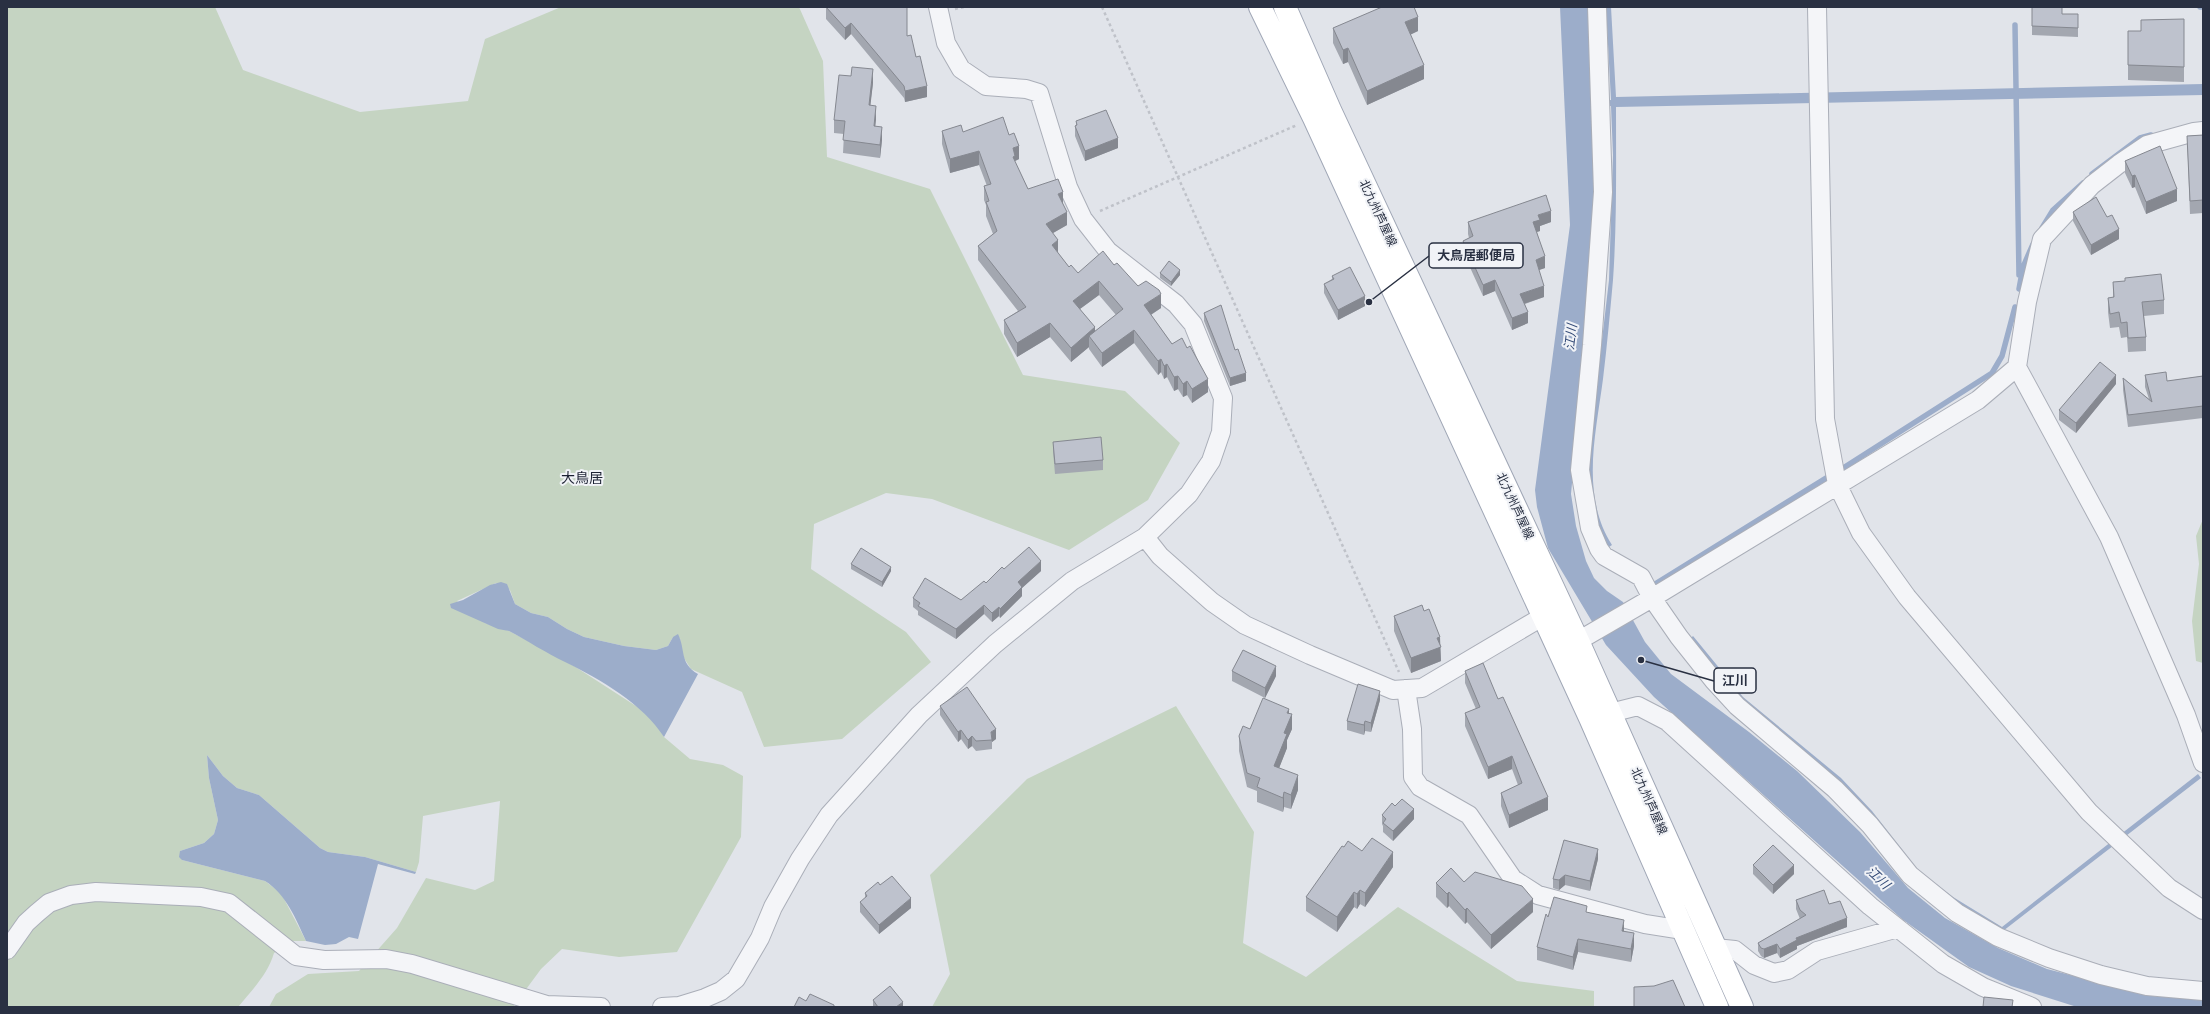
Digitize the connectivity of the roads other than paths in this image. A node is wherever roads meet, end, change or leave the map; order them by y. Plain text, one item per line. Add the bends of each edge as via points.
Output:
1 (938, 7) edge
2 (1260, 7) edge
3 (1285, 7) edge
4 (1597, 7) edge
5 (1816, 7) edge
6 (2203, 131) edge
7 (2017, 367) junction
8 (1837, 484) junction
9 (1145, 536) junction
10 (1652, 598) junction
11 (1542, 617) junction
12 (1578, 641) junction
13 (1406, 689) junction
14 (1599, 715) junction
15 (2203, 763) edge
16 (2203, 910) edge
17 (1898, 928) junction
18 (1683, 930) junction
19 (1715, 948) junction
20 (7, 950) edge
21 (2203, 991) edge
22 (601, 1007) edge
23 (662, 1007) edge
24 (1717, 1007) edge
25 (1742, 1007) edge
26 (2032, 1007) edge

1 - 9 street via 946,43 961,69 986,86 1026,89 1039,93 1068,187 1083,219 1108,251 1176,304 1193,324 1223,398 1221,432 1211,461 1189,494
2 - 11 main road, 北九州芦屋線 via 1314,118
3 - 12 main road, 北九州芦屋線 via 1333,117
4 - 10 street via 1603,192 1580,470 1590,528 1599,549 1604,556 1641,577
5 - 8 street via 1825,419
6 - 7 street via 2147,145 2092,185 2042,239 2027,302
7 - 8 street via 1978,400
7 - 15 street via 2109,537 2183,708
8 - 10 street
8 - 16 street via 1861,533 1907,597 2079,800 2169,888
9 - 13 street via 1160,556 1212,602 1245,625 1393,690
9 - 23 street via 1072,581 995,644 919,715 829,815 800,859 736,979 722,990 705,998 679,1006
10 - 12 street
10 - 21 street via 1679,637 1737,706 1835,788 1870,825 1910,875 1957,913 1998,937 2049,958 2101,975 2147,986
11 - 13 street via 1422,688
11 - 14 main road, 北九州芦屋線
12 - 14 main road, 北九州芦屋線
13 - 18 street via 1412,729 1413,777 1420,787 1469,815 1513,880 1538,895 1645,924
14 - 17 street via 1638,706 1667,720 1870,906
14 - 18 main road, 北九州芦屋線
14 - 19 main road, 北九州芦屋線
17 - 19 street via 1817,951 1788,970 1774,973 1754,964 1735,950
17 - 26 street via 1943,964 1983,987
18 - 24 main road, 北九州芦屋線
19 - 25 main road, 北九州芦屋線
20 - 22 street via 37,913 49,903 70,895 96,892 201,897 229,903 296,956 324,960 386,959 412,964 547,1005

